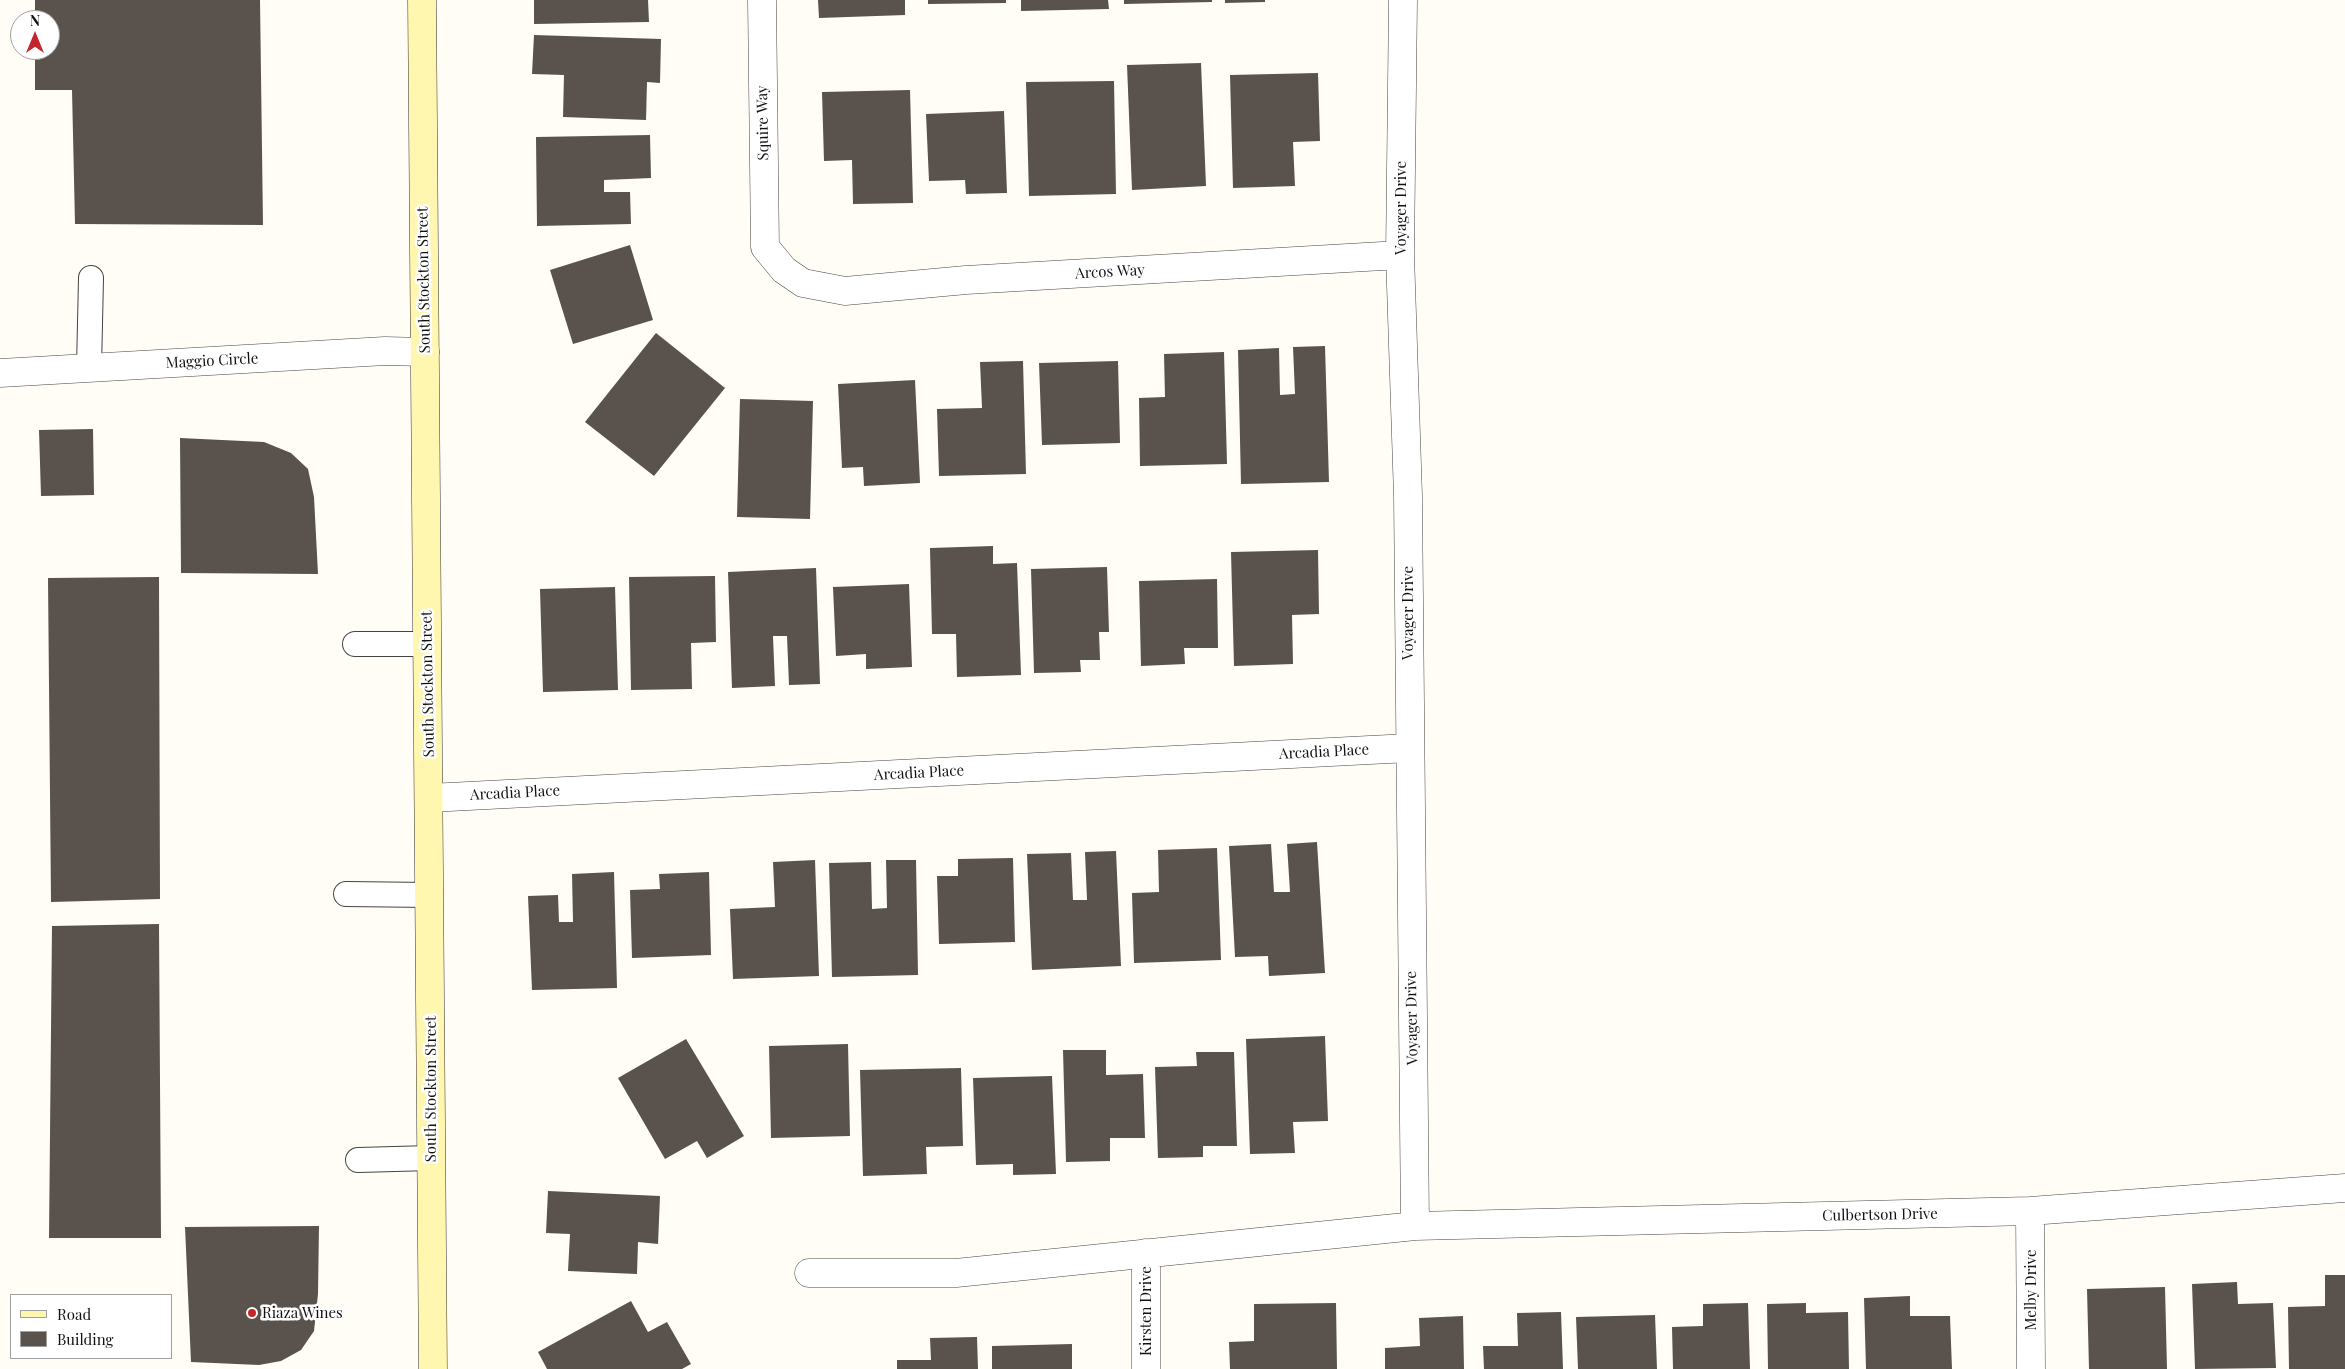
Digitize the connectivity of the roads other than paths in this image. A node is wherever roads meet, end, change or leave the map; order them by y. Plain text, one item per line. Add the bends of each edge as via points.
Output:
1 (422, 0) edge
2 (762, 0) edge
3 (1403, 0) edge
4 (765, 247) joint
5 (1400, 255) junction
6 (91, 278) dead end
7 (425, 352) junction
8 (89, 368) junction
9 (0, 372) edge
10 (354, 644) dead end
11 (428, 644) junction
12 (1409, 748) junction
13 (429, 798) junction
14 (346, 894) dead end
15 (430, 895) junction
16 (432, 1158) junction
17 (358, 1160) dead end
18 (2345, 1188) edge
19 (2030, 1211) junction
20 (1415, 1226) junction
21 (1146, 1253) junction
22 (809, 1273) dead end
23 (433, 1369) edge
24 (1146, 1369) edge
25 (2031, 1369) edge

1 - 7 street, South Stockton Street
2 - 4 street, Squire Way
3 - 5 street, Voyager Drive
4 - 5 street, Arcos Way via 784,270 803,283 845,291 966,280
5 - 12 street, Voyager Drive via 1408,496
6 - 8 lane
7 - 8 street, Maggio Circle via 385,351
7 - 11 street, South Stockton Street
8 - 9 street, Maggio Circle
10 - 11 lane
11 - 13 street, South Stockton Street
12 - 13 street, Arcadia Place
12 - 20 street, Voyager Drive
13 - 15 street, South Stockton Street
14 - 15 lane
15 - 16 street, South Stockton Street
16 - 17 lane
16 - 23 street, South Stockton Street
18 - 19 street, Culbertson Drive
19 - 20 street, Culbertson Drive
19 - 25 street, Melby Drive
20 - 21 street, Culbertson Drive
21 - 22 street, Culbertson Drive via 956,1273
21 - 24 street, Kirsten Drive

